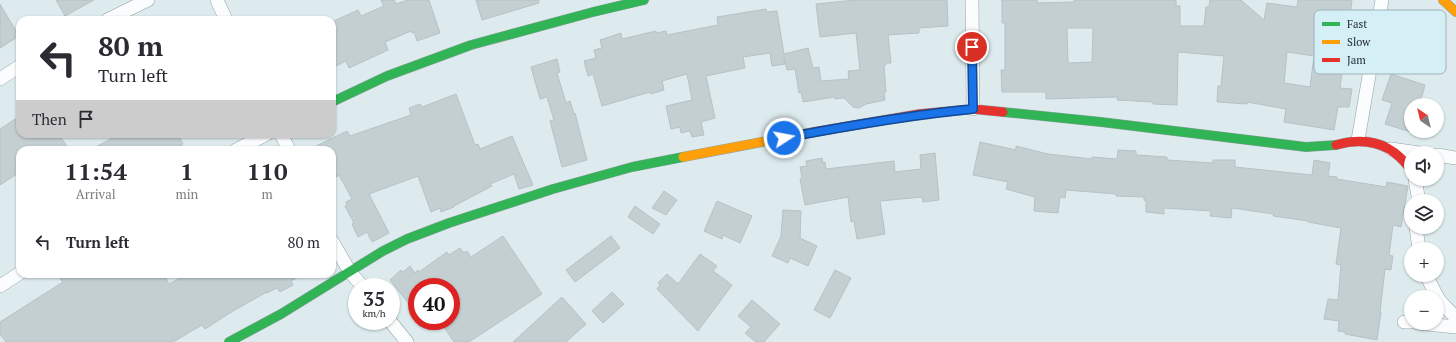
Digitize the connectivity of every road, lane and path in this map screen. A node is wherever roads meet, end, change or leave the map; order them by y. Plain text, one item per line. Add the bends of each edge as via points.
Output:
1 (148, 0) edge
2 (217, 0) edge
3 (644, 0) edge
4 (972, 0) edge
5 (1382, 0) edge
6 (1443, 0) edge
7 (1380, 10) edge
8 (1456, 12) edge
9 (114, 16) edge
10 (224, 16) edge
11 (16, 69) edge
12 (1369, 74) edge
13 (0, 79) edge
14 (336, 100) edge
15 (973, 109) junction
16 (259, 138) edge
17 (1358, 140) junction
18 (244, 146) edge
19 (1390, 149) junction
20 (1404, 151) edge
21 (1444, 157) edge
22 (1456, 158) edge
23 (1404, 160) edge
24 (336, 248) edge
25 (350, 272) junction
26 (16, 276) edge
27 (355, 278) edge
28 (1430, 282) edge
29 (0, 286) edge
30 (1456, 318) edge
31 (1444, 326) edge
32 (1456, 327) edge
33 (397, 330) edge
34 (229, 342) edge
35 (407, 342) edge

1 - 9 street
2 - 10 street
3 - 14 street via 471,44 387,76
4 - 15 street
5 - 7 street
6 - 8 street
11 - 13 street
12 - 17 street
15 - 17 street via 1306,147
15 - 25 street via 920,114 853,125 632,167 442,225 383,251
16 - 18 street
17 - 19 street
19 - 20 street
19 - 23 street
21 - 22 street
24 - 25 street
25 - 27 street
25 - 34 street
26 - 29 street
28 - 30 street via 1439,300
31 - 32 street
33 - 35 street

